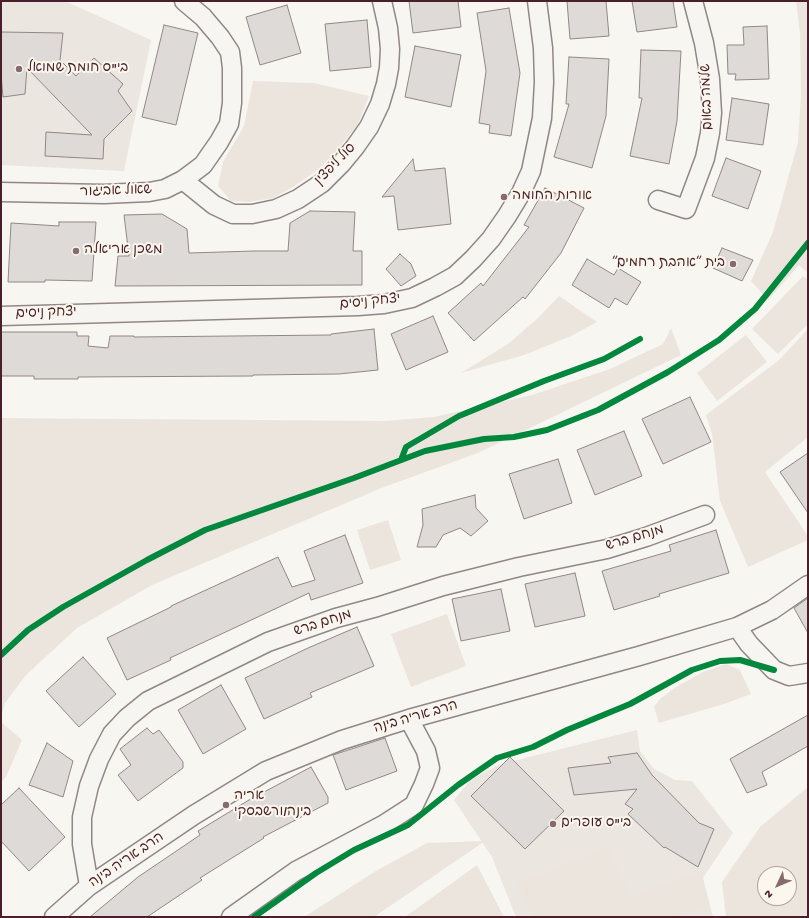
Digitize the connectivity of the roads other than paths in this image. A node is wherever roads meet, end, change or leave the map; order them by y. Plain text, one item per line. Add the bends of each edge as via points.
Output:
1 (184, 1) edge
2 (382, 1) edge
3 (537, 1) edge
4 (693, 1) edge
5 (183, 180) junction
6 (1, 192) edge
7 (658, 200) dead end
8 (1, 316) edge
9 (706, 515) dead end
10 (808, 585) edge
11 (737, 627) junction
12 (808, 673) edge
13 (409, 719) junction
14 (89, 886) junction
15 (54, 917) edge
16 (231, 917) edge

1 - 5 street, שאול אביגור via 203,17 230,52 233,87 229,124 203,164
2 - 5 street, סול ליפצין via 390,49 387,79 380,104 369,127 341,164 322,183 298,199 276,209 252,214 233,214 219,209
3 - 8 street, יצחק ניסים via 544,82 542,118 531,171 518,199 491,239 455,276 412,298 384,304
4 - 7 street, שלמה באום via 704,42 710,79 710,134 705,158 686,209
5 - 6 street, שאול אביגור via 165,189 149,192
9 - 14 street, מנחם ברש via 646,538 614,547 512,568 336,618 268,642 148,701 112,734 89,786 82,817 82,844
10 - 11 street, הרב אריה בינה via 772,610
11 - 12 street via 774,670 789,676
11 - 13 street, הרב אריה בינה
13 - 14 street, הרב אריה בינה via 342,740 266,771
13 - 16 street via 426,751 430,768 414,805 383,825 296,872
14 - 15 street, הרב אריה בינה

